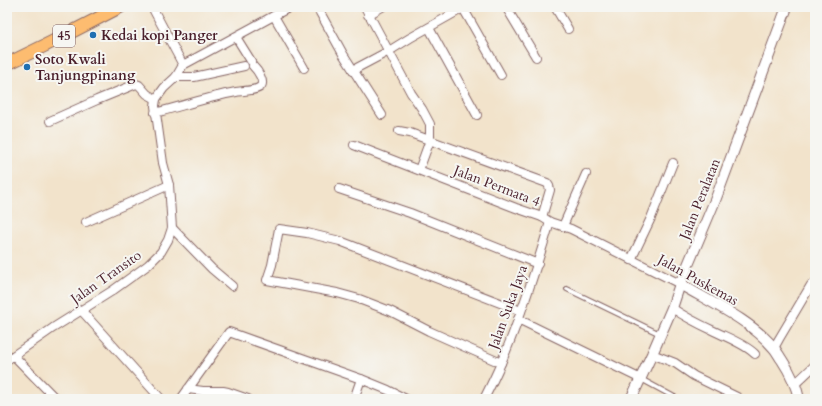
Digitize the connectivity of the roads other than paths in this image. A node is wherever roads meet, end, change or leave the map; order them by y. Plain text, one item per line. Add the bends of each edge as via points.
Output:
1 (120, 7) edge
2 (152, 7) edge
3 (290, 7) edge
4 (317, 7) edge
5 (365, 7) edge
6 (382, 7) edge
7 (506, 7) edge
8 (555, 7) edge
9 (788, 7) edge
10 (464, 8) edge
11 (368, 15) junction
12 (274, 16) junction
13 (428, 28) junction
14 (568, 29) dead end
15 (236, 37) junction
16 (389, 52) junction
17 (536, 57) dead end
18 (8, 62) edge
19 (249, 64) junction
20 (183, 65) junction
21 (304, 68) dead end
22 (353, 70) junction
23 (501, 75) dead end
24 (176, 76) junction
25 (156, 99) junction
26 (156, 113) junction
27 (382, 115) dead end
28 (477, 115) dead end
29 (50, 121) dead end
30 (399, 131) dead end
31 (430, 140) junction
32 (354, 145) dead end
33 (673, 163) dead end
34 (419, 170) junction
35 (586, 174) dead end
36 (169, 185) junction
37 (339, 189) dead end
38 (542, 216) junction
39 (86, 222) dead end
40 (550, 222) junction
41 (564, 226) junction
42 (172, 228) junction
43 (631, 260) junction
44 (538, 264) junction
45 (680, 284) junction
46 (811, 285) dead end
47 (232, 286) dead end
48 (567, 289) dead end
49 (672, 308) junction
50 (81, 310) junction
51 (520, 315) junction
52 (660, 335) junction
53 (774, 348) junction
54 (652, 354) junction
55 (755, 354) dead end
56 (10, 358) edge
57 (501, 363) junction
58 (815, 365) edge
59 (362, 379) junction
60 (641, 379) junction
61 (795, 384) junction
62 (188, 389) junction
63 (737, 397) dead end
64 (56, 399) edge
65 (161, 399) edge
66 (181, 399) edge
67 (248, 399) edge
68 (354, 399) edge
69 (406, 399) edge
70 (484, 399) edge
71 (631, 399) edge
72 (678, 399) edge
73 (799, 399) edge

1 - 18 main road, 45
2 - 20 street
3 - 12 street
4 - 22 street
5 - 11 street
6 - 11 street
7 - 17 street
8 - 14 street
9 - 45 street, Jalan Peralatan via 716,198
10 - 13 street
10 - 23 street
11 - 16 street
12 - 15 street
12 - 21 street
13 - 16 street
13 - 28 street
15 - 19 street
15 - 20 street
16 - 22 street
16 - 31 street via 430,124
19 - 24 street via 194,77
19 - 26 street via 258,72 262,81 260,87
20 - 24 street
22 - 27 street
24 - 25 street
25 - 26 street
25 - 29 street via 136,84
26 - 36 street, Jalan Transito via 161,152
30 - 31 street, Jalan Permata 4
31 - 34 street
31 - 38 street, Jalan Permata 4 via 547,183 550,190
32 - 34 street, Jalan Permata 4
33 - 43 street
34 - 38 street, Jalan Permata 4
35 - 41 street
36 - 39 street
36 - 42 street, Jalan Transito
37 - 44 street via 410,213
38 - 40 street
40 - 41 street, Jalan Puskemas
40 - 44 street, Jalan Suka Jaya
41 - 43 street, Jalan Puskemas
42 - 47 street via 212,270
42 - 50 street, Jalan Transito via 161,252 148,264
43 - 45 street, Jalan Puskemas
44 - 51 street, Jalan Suka Jaya
45 - 49 street, Jalan Peralatan
45 - 53 street, Jalan Puskemas via 722,308 760,334
46 - 53 street
48 - 52 lane
49 - 52 street, Jalan Peralatan
49 - 55 street
50 - 56 street, Jalan Transito
50 - 65 street
51 - 57 street, Jalan Suka Jaya
51 - 57 street via 340,241 279,229 268,280 359,299
51 - 60 street
52 - 54 street, Jalan Peralatan
53 - 61 street, Jalan Puskemas
54 - 60 street, Jalan Peralatan
54 - 63 street via 675,363 694,376
56 - 64 street
57 - 70 street, Jalan Suka Jaya
58 - 61 street
59 - 62 street via 229,332
59 - 68 street
59 - 69 street
60 - 71 street, Jalan Peralatan
60 - 72 lane
61 - 73 street, Jalan Puskemas
62 - 66 street
62 - 67 street via 228,392

